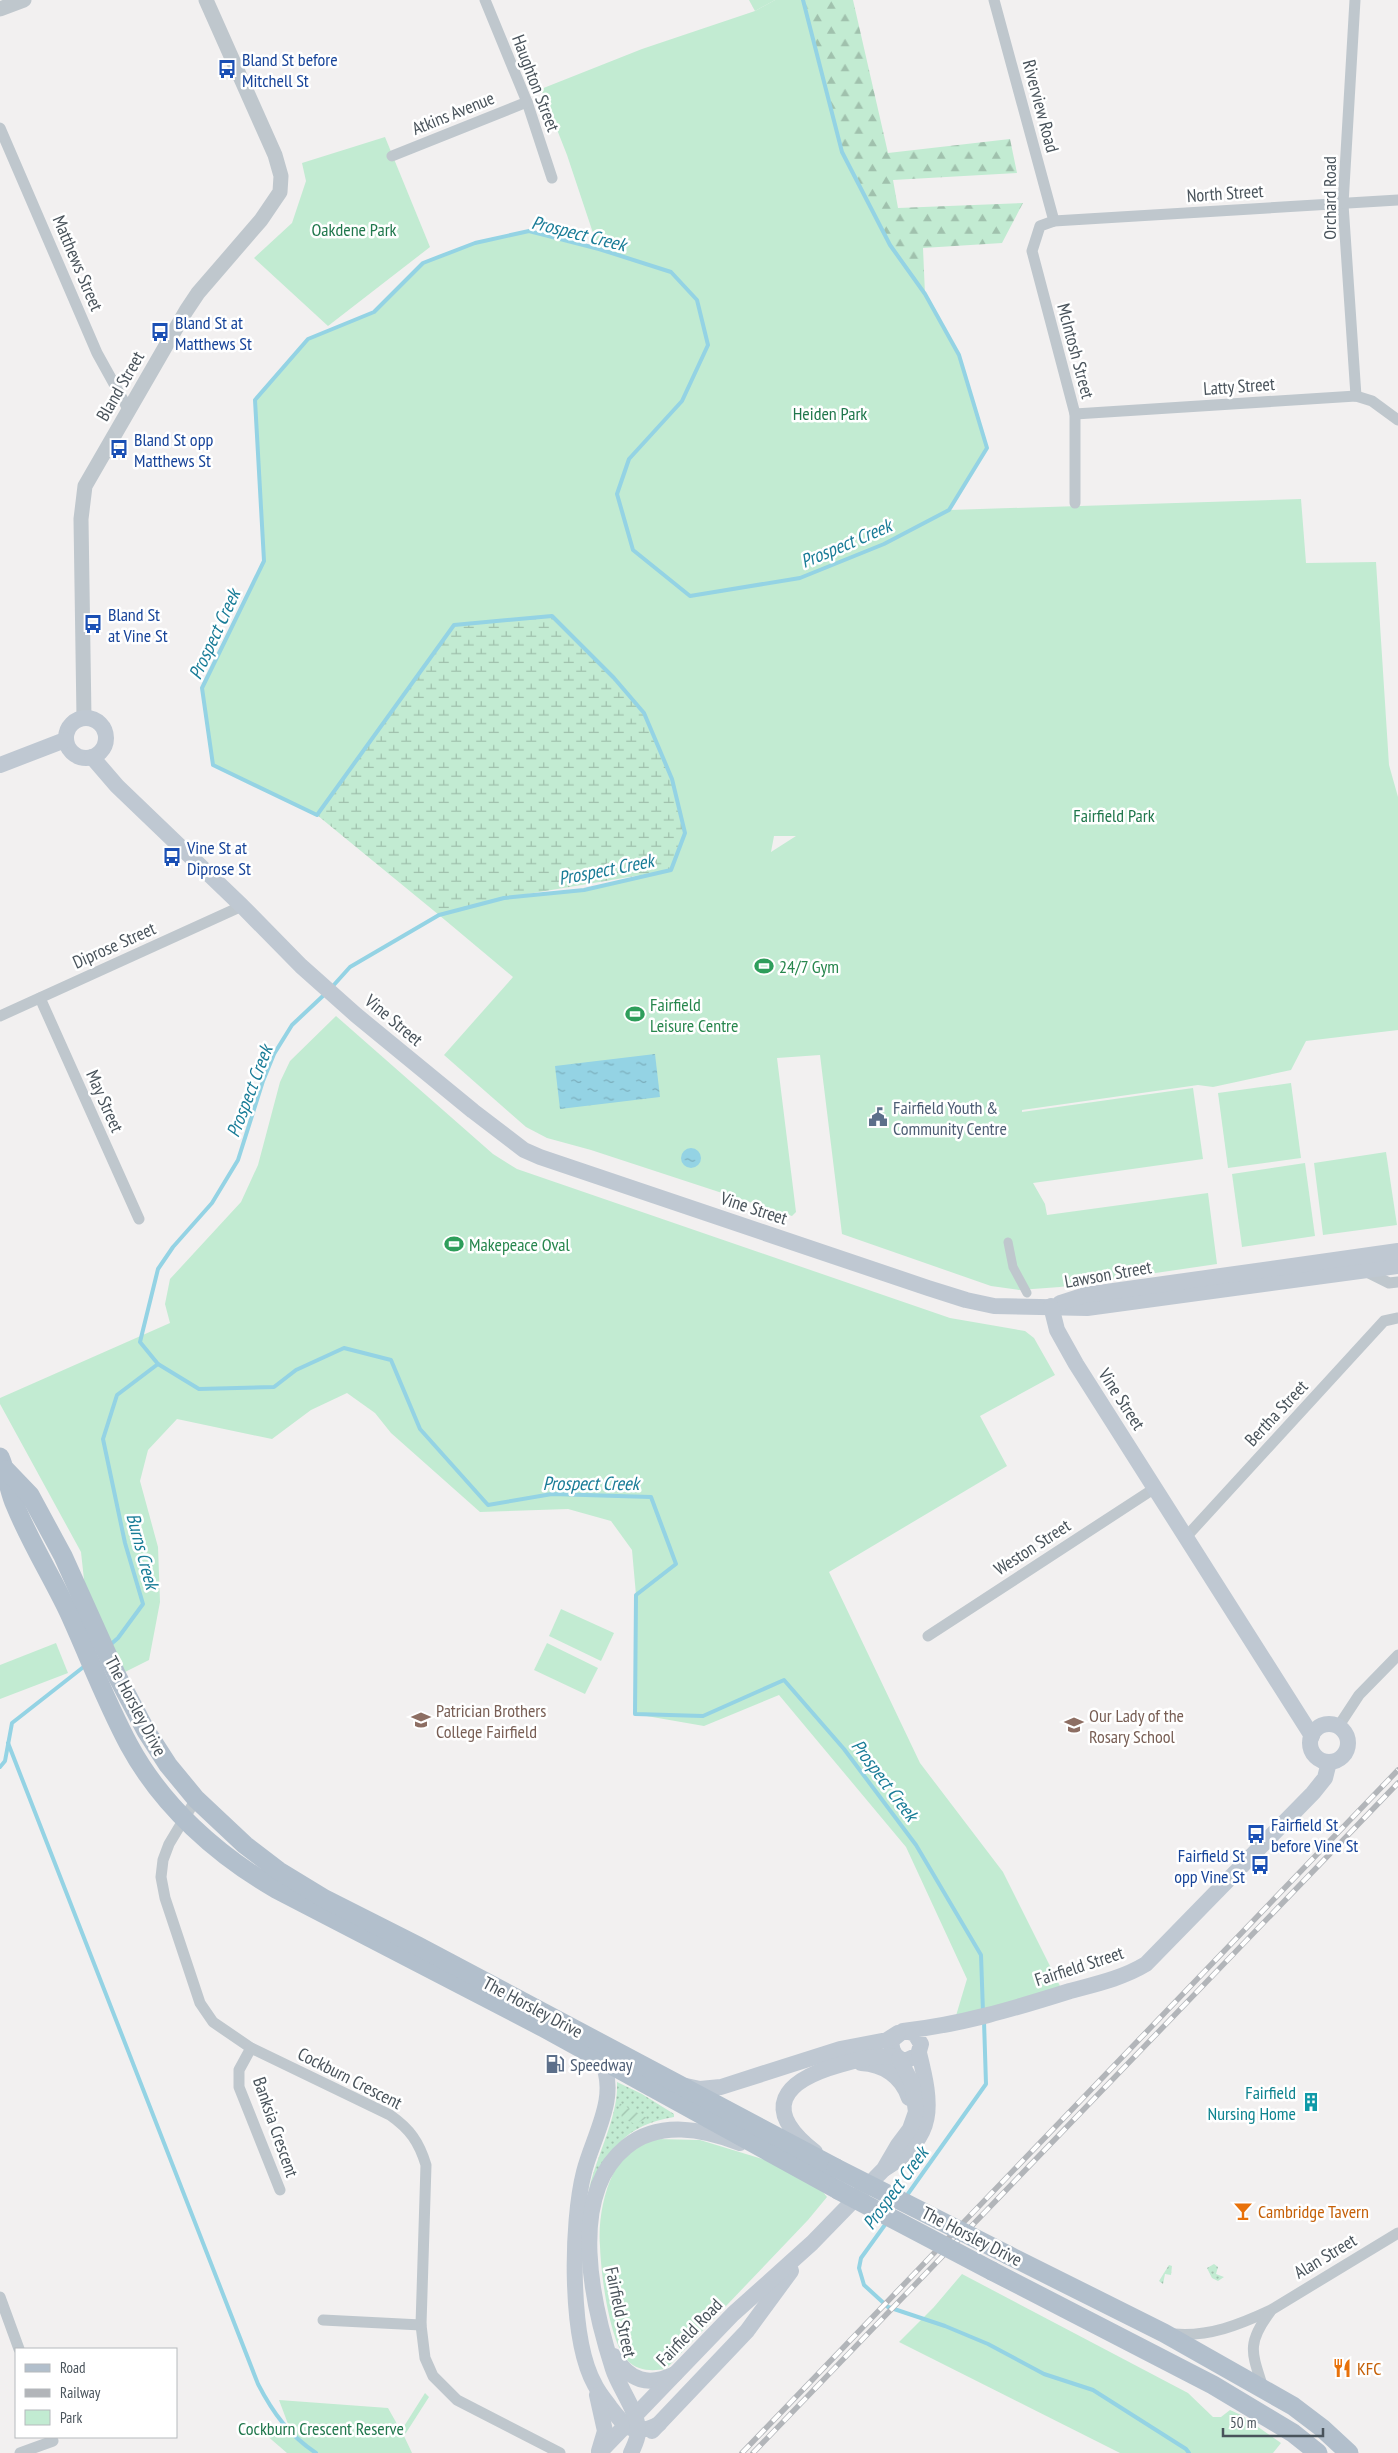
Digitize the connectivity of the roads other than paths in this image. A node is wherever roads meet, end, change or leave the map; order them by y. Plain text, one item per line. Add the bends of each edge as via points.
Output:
1 (24, 0) edge
2 (206, 0) edge
3 (485, 0) edge
4 (994, 0) edge
5 (1355, 0) edge
6 (0, 9) edge
7 (526, 102) junction
8 (0, 128) edge
9 (392, 156) dead end
10 (552, 178) dead end
11 (1398, 200) edge
12 (1343, 204) junction
13 (1054, 221) junction
14 (1356, 396) junction
15 (128, 409) junction
16 (1075, 414) junction
17 (1398, 420) edge
18 (1075, 503) dead end
19 (84, 718) junction
20 (65, 740) junction
21 (92, 757) junction
22 (0, 765) edge
23 (242, 906) junction
24 (40, 998) junction
25 (0, 1016) edge
26 (138, 1219) dead end
27 (1008, 1242) dead end
28 (1398, 1251) edge
29 (1398, 1266) edge
30 (1365, 1270) junction
31 (1398, 1282) edge
32 (1027, 1293) dead end
33 (1051, 1306) junction
34 (1396, 1318) edge
35 (3, 1463) edge
36 (1155, 1488) junction
37 (1186, 1537) junction
38 (928, 1636) dead end
39 (1398, 1655) edge
40 (1338, 1727) junction
41 (1312, 1736) junction
42 (1329, 1762) junction
43 (196, 1799) junction
44 (184, 1819) junction
45 (961, 2022) junction
46 (902, 2032) junction
47 (251, 2048) junction
48 (920, 2052) junction
49 (898, 2058) junction
50 (601, 2060) junction
51 (834, 2067) junction
52 (648, 2069) junction
53 (898, 2145) junction
54 (768, 2153) junction
55 (836, 2168) junction
56 (884, 2169) junction
57 (280, 2190) dead end
58 (1398, 2232) edge
59 (812, 2242) junction
60 (0, 2297) edge
61 (1271, 2310) junction
62 (323, 2320) dead end
63 (420, 2325) junction
64 (601, 2332) junction
65 (1164, 2333) junction
66 (19, 2348) edge
67 (676, 2373) junction
68 (594, 2384) junction
69 (1263, 2388) junction
70 (660, 2424) junction
71 (633, 2425) junction
72 (52, 2439) edge
73 (20, 2453) edge
74 (58, 2453) edge
75 (560, 2453) edge
76 (598, 2453) edge
77 (631, 2453) edge
78 (1318, 2453) edge
79 (1349, 2453) edge

1 - 6 street
2 - 15 street, Bland Street via 280,168 280,192 261,220 198,293
3 - 7 street, Haughton Street
4 - 13 street, Riverview Road
5 - 12 street, Orchard Road
7 - 9 street, Atkins Avenue
7 - 10 street, Haughton Street
8 - 15 street, Matthews Street via 97,353
11 - 12 street, North Street
12 - 13 street, North Street
12 - 14 street, Orchard Road
13 - 16 street, McIntosh Street via 1040,226 1032,251
14 - 16 street, Latty Street
14 - 17 street, Latty Street via 1372,401
15 - 19 street, Bland Street via 92,472 82,499
16 - 18 street, McIntosh Street
19 - 20 main road via 68,728
19 - 21 main road via 101,725 106,737 102,750
20 - 21 main road via 74,755
20 - 22 main road
21 - 23 main road, Vine Street via 117,786
23 - 24 street, Diprose Street
23 - 33 main road, Vine Street via 301,966 356,1015 505,1136 540,1157 966,1300 1019,1308
24 - 25 street, Diprose Street
24 - 26 street, May Street
27 - 32 street via 1013,1267
28 - 33 main road, Lawson Street via 1094,1294
29 - 30 main road, Lawson Street
30 - 31 street via 1389,1282
30 - 33 main road, Lawson Street via 1087,1308
33 - 36 main road, Vine Street via 1057,1330 1076,1364
34 - 37 street, Bertha Street via 1384,1321
35 - 43 main road, The Horsley Drive via 30,1495 63,1556 117,1676 150,1738
35 - 44 main road, The Horsley Drive via 14,1504 70,1616 118,1723 142,1767
36 - 37 main road, Vine Street
36 - 38 street, Weston Street
37 - 41 main road, Vine Street
39 - 40 street via 1359,1695
40 - 41 main road via 1323,1726
40 - 42 main road via 1347,1736 1348,1748 1341,1758
41 - 42 main road via 1314,1754
42 - 45 main road, Fairfield Street via 1325,1778 1313,1793 1146,1964 1116,1977
43 - 44 street, Cockburn Crescent
43 - 52 main road, The Horsley Drive via 245,1845 279,1871 325,1899
44 - 47 street, Cockburn Crescent via 163,1860 161,1877 166,1898 200,2003 213,2022
44 - 50 main road, The Horsley Drive via 258,1879
45 - 46 main road, Fairfield Street
45 - 48 main road, Fairfield Street via 941,2033
46 - 48 main road via 916,2034 920,2038
46 - 49 main road via 894,2037 891,2046
46 - 52 main road, Fairfield Street via 887,2040 840,2049 714,2088 684,2085
47 - 57 street, Banksia Crescent via 239,2070 239,2087
47 - 63 street, Cockburn Crescent via 390,2115 420,2144 428,2181
48 - 49 main road via 909,2060
48 - 56 main road via 929,2098 926,2123 922,2135 908,2152
49 - 51 main road via 870,2056
49 - 53 main road via 911,2078 916,2103 913,2123
50 - 54 main road, The Horsley Drive
50 - 68 main road, Fairfield Street via 607,2071 606,2104 584,2172 576,2212 574,2254 580,2326
51 - 53 main road via 873,2064 888,2070 901,2082 908,2095 910,2110
51 - 55 main road via 798,2082 785,2098 784,2109 788,2123 802,2142
52 - 55 main road, The Horsley Drive
53 - 56 main road
54 - 64 main road, Fairfield Street via 726,2137 676,2128 652,2132 633,2141 618,2154 597,2192 591,2216 590,2273
54 - 78 main road, The Horsley Drive, bridge via 1221,2390 1293,2433
55 - 65 main road, The Horsley Drive, bridge
56 - 59 main road, Fairfield Road
58 - 61 street, Alan Street
59 - 67 main road, Fairfield Road via 733,2314
59 - 70 main road, Fairfield Road via 747,2331
60 - 66 street
61 - 65 street, Alan Street via 1206,2334
61 - 69 street, Alan Street via 1255,2335 1252,2347
62 - 63 street
63 - 75 street, Cockburn Crescent via 425,2358 433,2376 456,2400
64 - 67 main road via 614,2357 629,2375 645,2381 667,2378
64 - 71 main road, Fairfield Street
65 - 69 main road, The Horsley Drive
67 - 71 main road, Fairfield Road
68 - 71 main road, Fairfield Street
68 - 76 main road via 604,2430
69 - 79 main road, The Horsley Drive via 1293,2406
70 - 71 main road via 651,2428
70 - 77 main road, Fairfield Road
71 - 76 main road, Fairfield Road
71 - 77 main road
72 - 73 street
72 - 74 street

